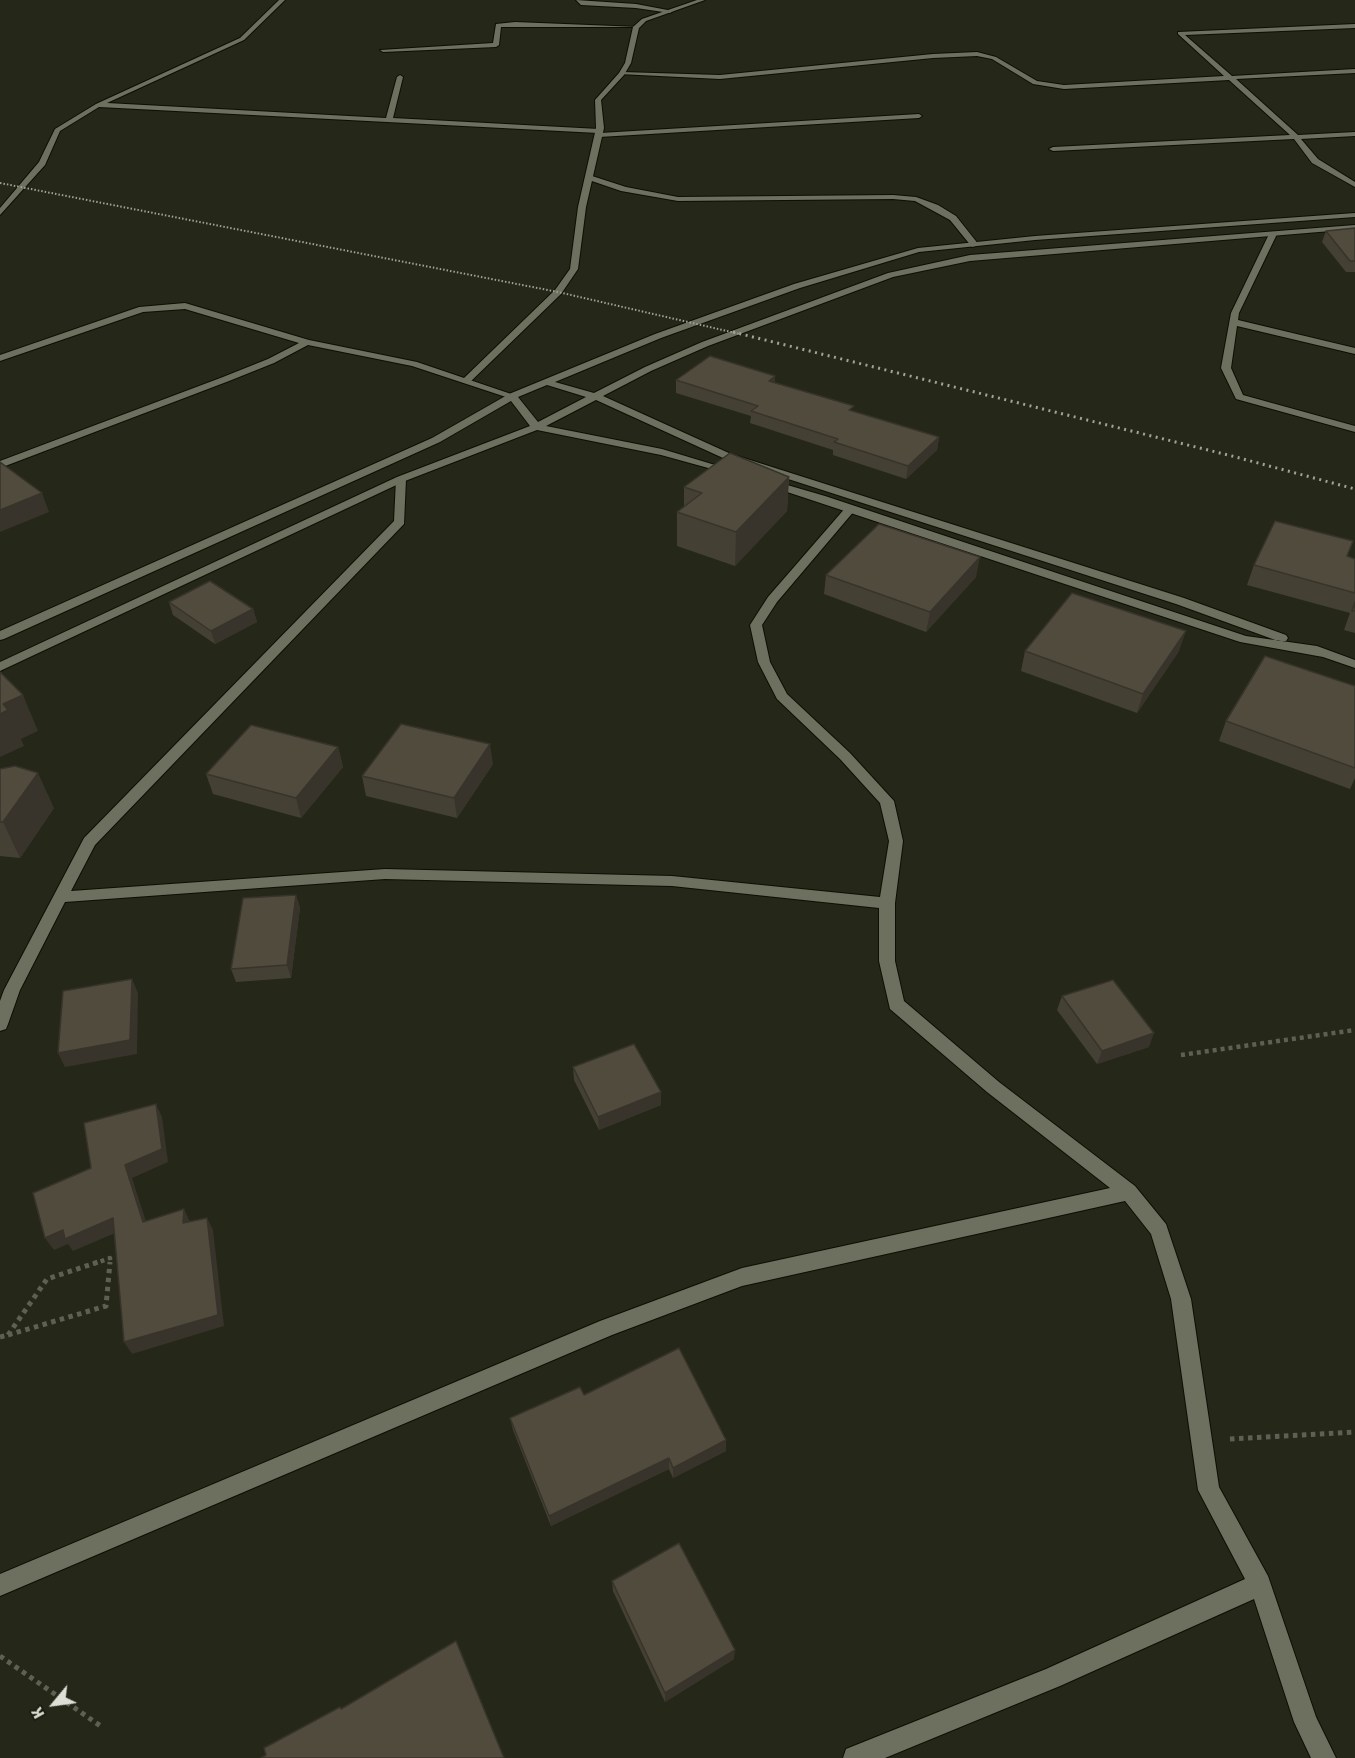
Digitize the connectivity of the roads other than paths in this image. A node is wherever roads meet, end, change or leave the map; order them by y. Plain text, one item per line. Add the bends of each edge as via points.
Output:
1 (282, 0) edge
2 (579, 0) edge
3 (702, 0) edge
4 (670, 11) junction
5 (1355, 26) edge
6 (636, 27) junction
7 (383, 50) dead end
8 (1355, 71) edge
9 (622, 74) junction
10 (400, 77) dead end
11 (1229, 78) junction
12 (98, 105) junction
13 (919, 116) dead end
14 (389, 120) junction
15 (599, 133) junction
16 (1355, 134) edge
17 (1296, 136) junction
18 (1053, 149) dead end
19 (589, 177) junction
20 (1355, 185) edge
21 (0, 198) edge
22 (10, 199) junction
23 (0, 213) edge
24 (1355, 214) edge
25 (1355, 227) edge
26 (1273, 234) junction
27 (975, 244) junction
28 (1234, 322) junction
29 (307, 342) junction
30 (1355, 351) edge
31 (0, 358) edge
32 (466, 381) junction
33 (546, 382) junction
34 (512, 396) junction
35 (597, 397) junction
36 (536, 427) junction
37 (1355, 429) edge
38 (0, 465) edge
39 (401, 479) junction
40 (851, 508) junction
41 (0, 636) edge
42 (1323, 653) junction
43 (1355, 664) edge
44 (0, 667) edge
45 (61, 897) junction
46 (887, 903) junction
47 (0, 1024) edge
48 (1129, 1192) junction
49 (1260, 1584) junction
50 (0, 1585) edge
51 (855, 1758) edge
52 (1324, 1758) edge

1 - 12 street via 242,39
2 - 4 street
3 - 4 street
4 - 6 street
5 - 11 street via 1180,33
6 - 7 street via 498,25 496,45
6 - 9 street
8 - 11 street
9 - 11 street via 720,77 977,54 994,58 1035,83 1064,87
9 - 15 street via 598,100
10 - 14 street
11 - 17 street
12 - 14 street
12 - 22 street via 57,130 42,163
13 - 15 street
14 - 15 street
15 - 19 street
16 - 17 street
17 - 18 street
17 - 20 street via 1316,161
19 - 27 street via 624,189 678,199 916,200 953,218
19 - 32 street via 574,269 558,292
21 - 22 street
22 - 23 street
24 - 27 street
25 - 26 street
26 - 28 street
26 - 35 street via 970,258 891,275 705,344
27 - 33 street via 918,250 797,286
28 - 30 street
28 - 37 street via 1226,368 1239,397
29 - 31 street via 185,306 142,309
29 - 32 street via 414,364
29 - 38 street via 235,375
32 - 34 street
33 - 34 street
33 - 35 street
34 - 36 street
34 - 41 street via 436,440
35 - 36 street
35 - 42 street via 727,456 1180,601
36 - 39 street
36 - 40 street via 662,452
39 - 44 street
39 - 45 street via 400,522 89,842
40 - 42 street via 1244,639
40 - 46 street via 772,600 756,625 764,662 782,696 887,801 896,841
42 - 43 street
45 - 46 street via 385,874 672,881
45 - 47 street via 12,990
46 - 48 street via 887,960 896,1004 993,1087
48 - 49 street via 1159,1230 1181,1299 1209,1490
48 - 50 street via 742,1277 607,1328
49 - 51 street via 1052,1678
49 - 52 street via 1306,1722

